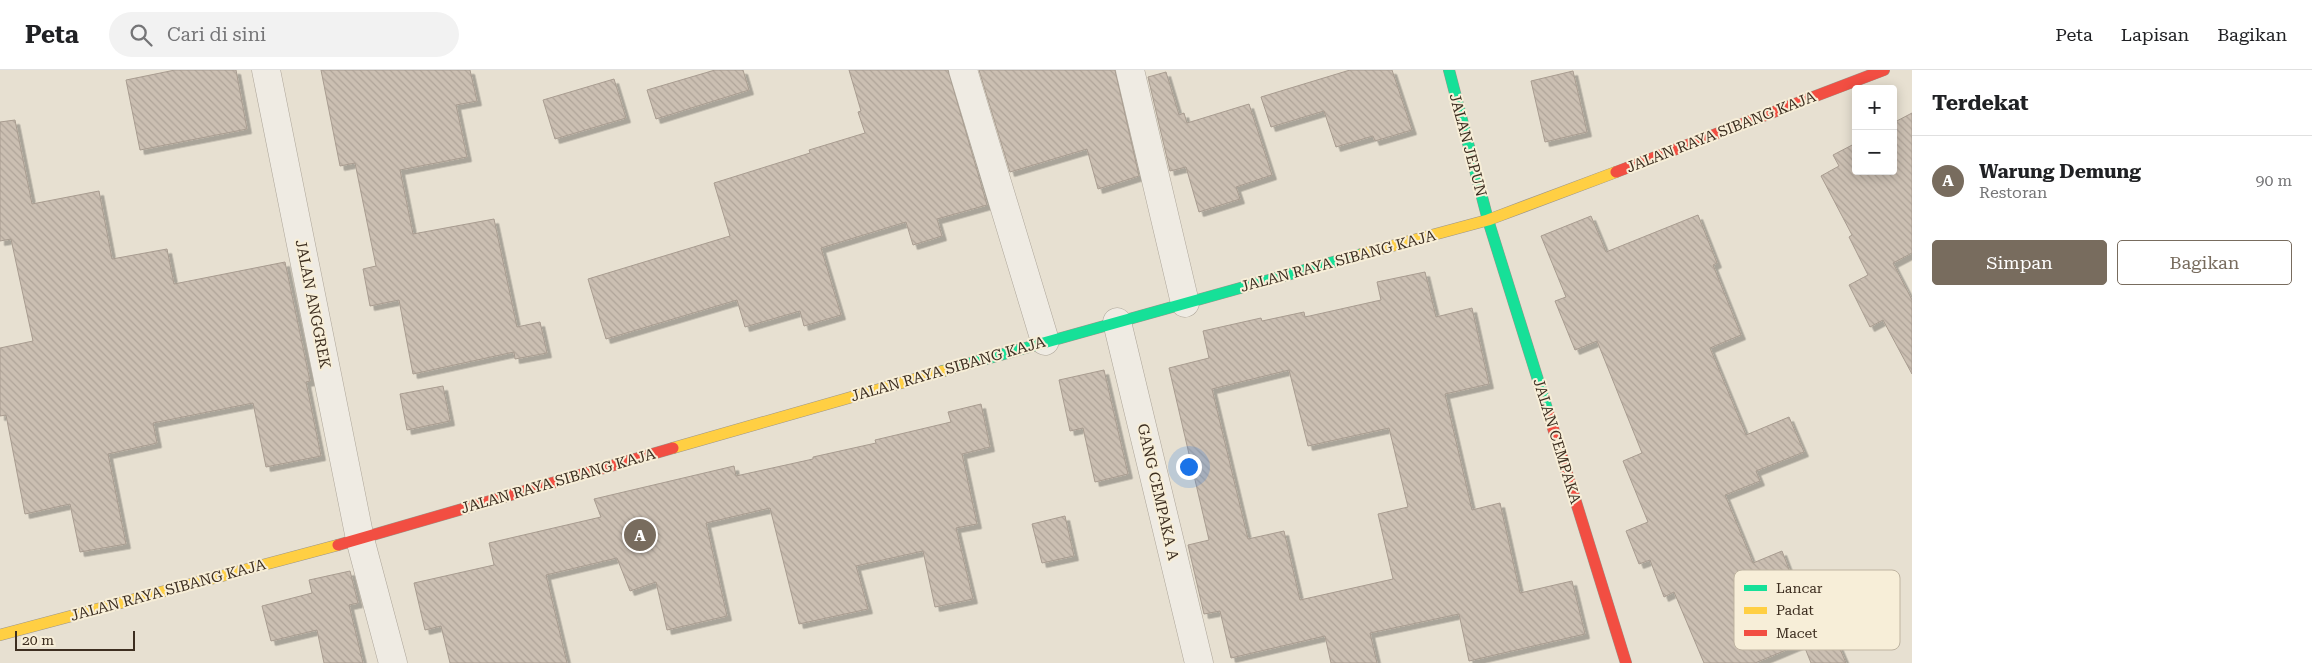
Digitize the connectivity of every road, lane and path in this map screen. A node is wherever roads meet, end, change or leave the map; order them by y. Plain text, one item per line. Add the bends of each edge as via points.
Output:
1 (266, 70) edge
2 (963, 70) edge
3 (1130, 70) edge
4 (1449, 70) edge
5 (1884, 70) edge
6 (1488, 220) junction
7 (1185, 303) junction
8 (1117, 322) junction
9 (1045, 341) junction
10 (360, 539) junction
11 (0, 636) edge
12 (393, 663) edge
13 (1199, 663) edge
14 (1626, 663) edge

1 - 10 street, JALAN ANGGREK
2 - 9 street
3 - 7 street
4 - 6 main road, JALAN JEPUN
5 - 6 main road, JALAN RAYA SIBANG KAJA
6 - 7 main road, JALAN RAYA SIBANG KAJA
6 - 14 main road, JALAN CEMPAKA
7 - 8 main road, JALAN RAYA SIBANG KAJA
8 - 9 main road, JALAN RAYA SIBANG KAJA
8 - 13 street, GANG CEMPAKA A
9 - 10 main road, JALAN RAYA SIBANG KAJA
10 - 11 main road, JALAN RAYA SIBANG KAJA
10 - 12 street, JALAN ANGGREK

